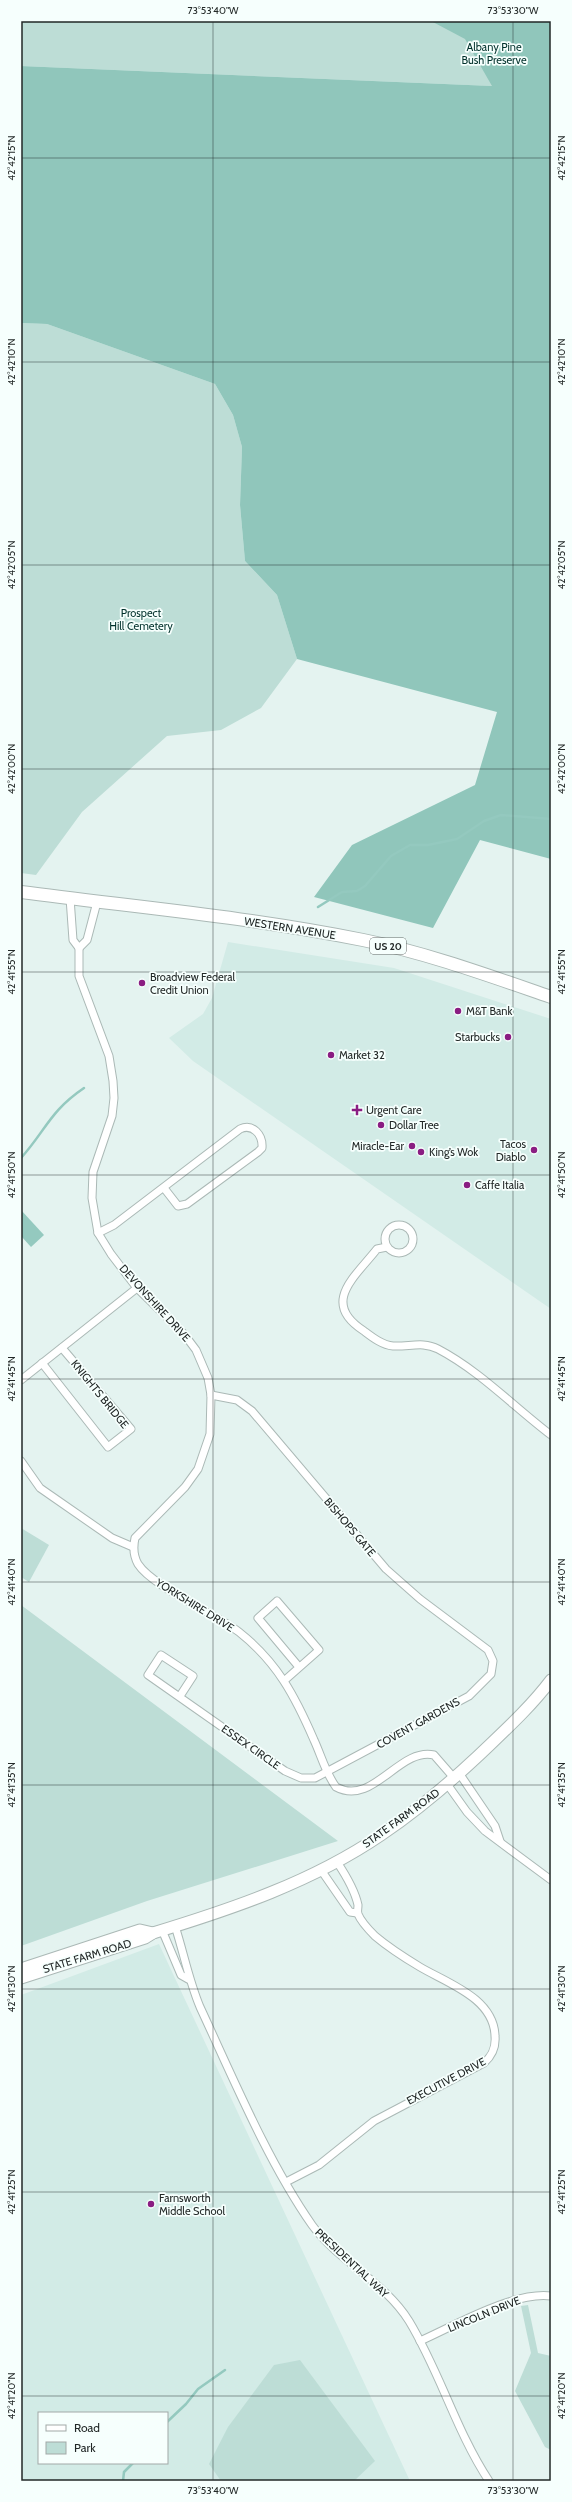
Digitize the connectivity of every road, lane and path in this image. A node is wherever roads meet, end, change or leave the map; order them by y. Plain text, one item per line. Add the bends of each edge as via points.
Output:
1 (21, 892) edge
2 (70, 898) junction
3 (98, 902) junction
4 (79, 948) junction
5 (551, 997) edge
6 (164, 1188) junction
7 (98, 1233) junction
8 (387, 1247) dead end
9 (137, 1288) junction
10 (62, 1348) junction
11 (42, 1363) junction
12 (21, 1380) edge
13 (211, 1395) junction
14 (551, 1435) edge
15 (21, 1461) edge
16 (133, 1547) junction
17 (493, 1661) joint
18 (299, 1667) junction
19 (285, 1680) junction
20 (551, 1680) edge
21 (180, 1696) junction
22 (328, 1771) junction
23 (453, 1778) junction
24 (500, 1841) junction
25 (337, 1862) junction
26 (321, 1870) junction
27 (551, 1880) edge
28 (357, 1913) junction
29 (175, 1926) junction
30 (157, 1931) junction
31 (21, 1968) edge
32 (21, 1978) edge
33 (188, 1979) junction
34 (286, 2182) junction
35 (551, 2296) edge
36 (420, 2341) junction
37 (489, 2481) edge

1 - 2 main road, WESTERN AVENUE / US 20
2 - 3 main road, WESTERN AVENUE / US 20
2 - 4 street, DEVONSHIRE DRIVE via 72,940
3 - 4 street via 87,940
3 - 5 main road, WESTERN AVENUE / US 20 via 364,940 435,959
4 - 7 street, DEVONSHIRE DRIVE via 79,976 109,1056 113,1087 112,1116 93,1172 92,1198
6 - 6 street via 178,1206 187,1204 258,1152 262,1148 260,1137 250,1127 240,1129
6 - 7 street via 114,1225
7 - 9 street, DEVONSHIRE DRIVE
8 - 14 street via 377,1249 344,1292 342,1307 348,1319 387,1345 423,1344 436,1348 494,1388
9 - 10 street
9 - 13 street, DEVONSHIRE DRIVE via 184,1334 196,1350 208,1378
10 - 11 street
10 - 11 street, KNIGHTS BRIDGE via 131,1429 108,1447
11 - 12 street
13 - 16 street, DEVONSHIRE DRIVE via 210,1434 201,1464 185,1487 141,1530
13 - 17 street, BISHOPS GATE via 237,1400 252,1411 386,1569 420,1599 488,1650
15 - 16 street via 40,1488 109,1536
16 - 19 street, YORKSHIRE DRIVE via 138,1564 146,1573 238,1632 259,1649
17 - 22 street, COVENT GARDENS via 492,1674 469,1696
18 - 18 street via 319,1650 277,1602 258,1618
18 - 19 street
19 - 22 street, YORKSHIRE DRIVE
20 - 23 main road, STATE FARM ROAD via 516,1720
21 - 21 street, ESSEX CIRCLE via 148,1675 161,1656 193,1676
21 - 22 street, ESSEX CIRCLE via 293,1776 309,1779
22 - 23 street, YORKSHIRE DRIVE via 336,1787 349,1791 356,1790 381,1779 414,1756 427,1754 440,1760
23 - 24 street via 495,1826
23 - 24 street via 467,1812 485,1831
23 - 25 main road, STATE FARM ROAD via 380,1836
24 - 27 street
25 - 26 main road, STATE FARM ROAD
25 - 28 street, EXECUTIVE DRIVE via 346,1875 358,1906
26 - 28 street, EXECUTIVE DRIVE via 341,1902 350,1912
26 - 29 main road, STATE FARM ROAD via 256,1898
28 - 34 street, EXECUTIVE DRIVE via 386,1944 457,1987 483,2007 495,2032 494,2050 484,2062 374,2121 319,2166
29 - 30 main road, STATE FARM ROAD
29 - 33 street, PRESIDENTIAL WAY via 189,1969
30 - 31 main road, STATE FARM ROAD via 140,1930
30 - 32 main road, STATE FARM ROAD via 145,1938
30 - 33 street, PRESIDENTIAL WAY via 181,1975
33 - 34 street, PRESIDENTIAL WAY via 244,2100
34 - 36 street, PRESIDENTIAL WAY via 313,2226 399,2307
35 - 36 street, LINCOLN DRIVE via 536,2295 512,2301
36 - 37 street, PRESIDENTIAL WAY via 471,2453

